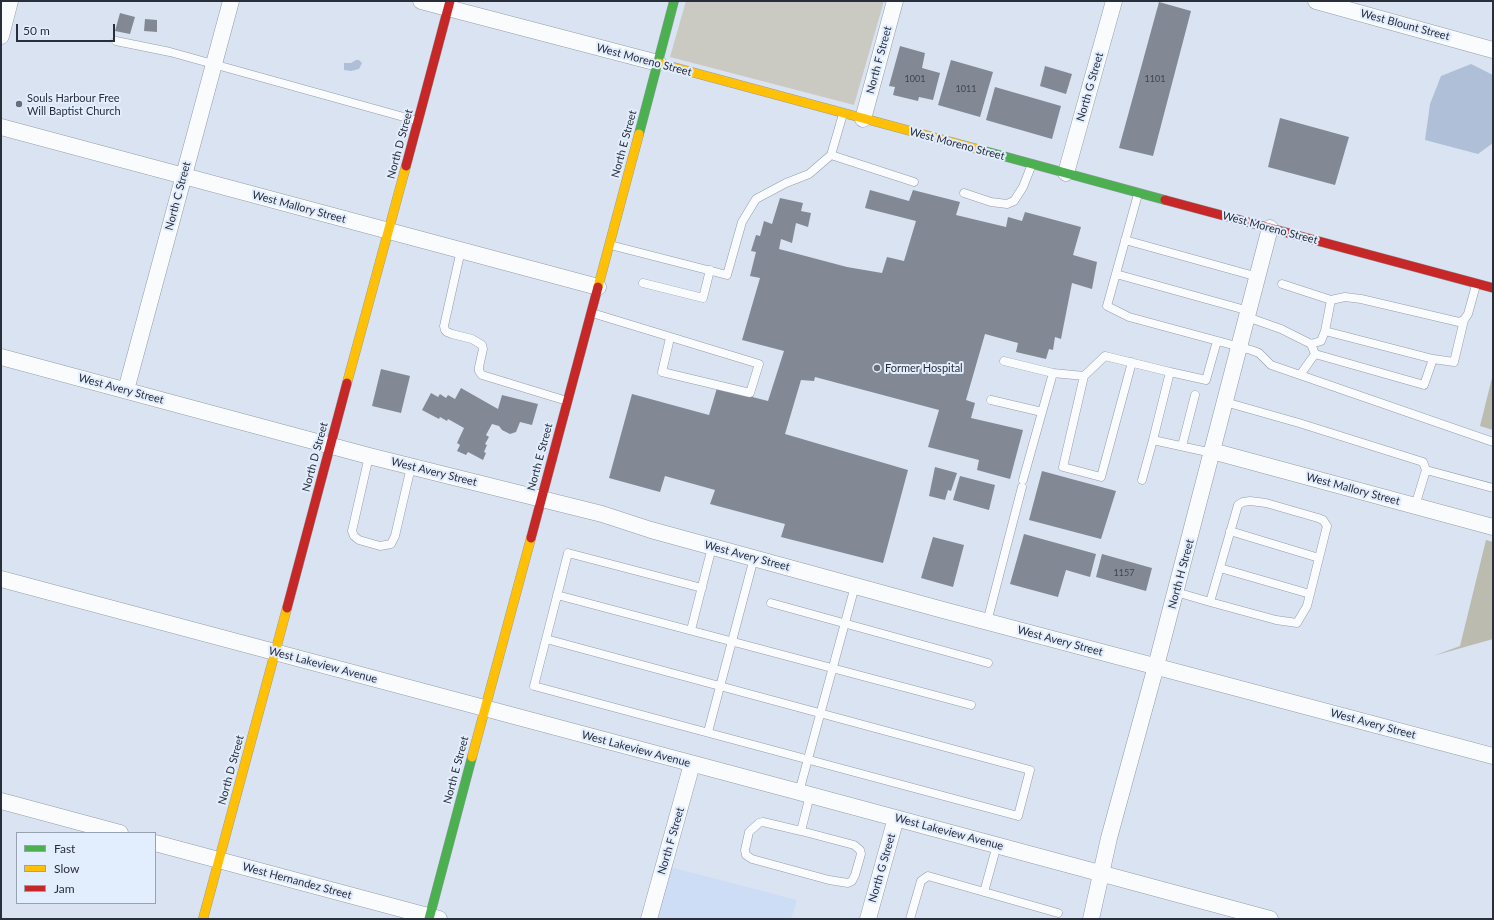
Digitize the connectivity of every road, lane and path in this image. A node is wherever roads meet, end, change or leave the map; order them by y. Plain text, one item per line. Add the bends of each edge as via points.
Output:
1 (10, 1) edge
2 (231, 1) edge
3 (421, 1) edge
4 (674, 1) edge
5 (895, 1) edge
6 (1114, 1) edge
7 (1316, 1) edge
8 (1333, 3) edge
9 (449, 5) edge
10 (1, 36) edge
11 (116, 41) dead end
12 (1493, 50) edge
13 (658, 63) junction
14 (214, 64) junction
15 (843, 114) junction
16 (863, 119) junction
17 (418, 121) junction
18 (1, 127) edge
19 (831, 155) junction
20 (1032, 164) junction
21 (1066, 173) junction
22 (184, 175) junction
23 (914, 182) dead end
24 (964, 193) dead end
25 (1139, 193) junction
26 (1270, 228) junction
27 (389, 231) junction
28 (1125, 240) junction
29 (609, 244) junction
30 (461, 250) junction
31 (710, 270) junction
32 (1116, 274) junction
33 (1258, 277) junction
34 (643, 283) dead end
35 (1476, 283) junction
36 (1282, 284) dead end
37 (598, 287) junction
38 (1493, 288) edge
39 (1331, 300) junction
40 (591, 313) junction
41 (1248, 314) junction
42 (1464, 320) junction
43 (1325, 331) junction
44 (670, 338) junction
45 (1217, 341) junction
46 (1311, 344) junction
47 (1240, 347) junction
48 (1315, 354) junction
49 (1, 357) edge
50 (1432, 359) junction
51 (1004, 361) dead end
52 (1132, 362) junction
53 (1170, 372) junction
54 (1053, 373) junction
55 (1300, 375) junction
56 (1084, 376) junction
57 (126, 390) junction
58 (1195, 395) dead end
59 (991, 400) dead end
60 (568, 401) junction
61 (1225, 402) junction
62 (1042, 412) junction
63 (1153, 440) junction
64 (1493, 442) edge
65 (331, 446) junction
66 (1182, 446) junction
67 (1212, 451) junction
68 (370, 456) junction
69 (412, 467) junction
70 (1426, 470) junction
71 (1142, 480) dead end
72 (1493, 488) edge
73 (541, 499) junction
74 (1415, 506) junction
75 (1493, 528) edge
76 (1230, 531) junction
77 (712, 547) junction
78 (754, 558) junction
79 (1320, 558) junction
80 (1220, 568) junction
81 (1, 579) edge
82 (855, 586) junction
83 (702, 588) junction
84 (1176, 592) junction
85 (1310, 594) junction
86 (557, 595) junction
87 (1210, 602) junction
88 (771, 603) dead end
89 (987, 622) junction
90 (845, 623) junction
91 (691, 630) junction
92 (546, 639) junction
93 (732, 641) junction
94 (275, 652) junction
95 (988, 663) dead end
96 (1156, 666) junction
97 (832, 668) junction
98 (720, 686) junction
99 (971, 705) dead end
100 (485, 709) junction
101 (820, 713) junction
102 (708, 732) junction
103 (1493, 756) edge
104 (808, 760) junction
105 (692, 764) junction
106 (804, 793) junction
107 (1, 801) edge
108 (896, 818) junction
109 (801, 831) junction
110 (116, 832) edge
111 (156, 842) edge
112 (997, 845) junction
113 (219, 860) junction
114 (1102, 873) junction
115 (984, 892) junction
116 (1058, 913) dead end
117 (433, 918) edge
118 (1265, 918) edge
119 (203, 919) edge
120 (649, 919) edge
121 (868, 919) edge
122 (910, 919) edge
123 (1091, 919) edge

1 - 10 street
2 - 14 street, North C Street
3 - 9 street, West Moreno Street
4 - 13 street, North E Street
5 - 16 street, North F Street
6 - 21 street, North G Street
7 - 8 street, West Blount Street
8 - 12 street, West Blount Street
9 - 13 street, West Moreno Street
9 - 17 street, North D Street
11 - 14 lane
13 - 15 street, West Moreno Street
13 - 29 street, North E Street
14 - 17 lane
14 - 22 street, North C Street
15 - 16 street, West Moreno Street
15 - 19 lane
16 - 20 street, West Moreno Street
17 - 27 street, North D Street
18 - 22 street, West Mallory Street
19 - 23 lane
19 - 31 lane via 809,174 756,199 742,222 727,275
20 - 21 street, West Moreno Street
20 - 24 lane via 1023,187 1014,201 1008,204 991,202
21 - 25 street, West Moreno Street
22 - 27 street, West Mallory Street
22 - 57 street, North C Street
25 - 26 street, West Moreno Street
25 - 28 lane
26 - 33 street, North H Street
26 - 35 street, West Moreno Street
27 - 30 street, West Mallory Street
27 - 65 street, North D Street
28 - 32 lane
28 - 33 lane
29 - 31 lane
29 - 37 street, North E Street
30 - 37 street, West Mallory Street
30 - 60 lane via 445,330 482,345 479,367 482,375
31 - 34 lane via 703,298
32 - 41 lane
32 - 45 lane via 1107,306 1129,317
33 - 41 street, North H Street
35 - 38 street, West Moreno Street
35 - 42 lane
36 - 39 lane
37 - 40 street, North E Street
39 - 42 lane via 1345,297 1361,299 1459,322
39 - 43 lane
40 - 44 lane
40 - 60 street, North E Street
41 - 46 lane
41 - 47 street, North H Street
42 - 50 lane via 1454,362
43 - 46 lane via 1321,341
43 - 50 lane
44 - 44 lane via 759,364 750,392 662,372
45 - 47 lane
45 - 53 lane via 1206,380
46 - 48 lane
47 - 55 lane via 1259,353 1271,366
47 - 61 street, North H Street
48 - 50 lane via 1424,385
48 - 55 lane
49 - 57 street, West Avery Street
51 - 54 lane
52 - 53 lane
52 - 56 lane via 1105,356
52 - 56 lane via 1101,477 1063,467
53 - 63 lane
54 - 56 lane
54 - 62 lane
55 - 64 lane
57 - 65 street, West Avery Street
58 - 66 lane
59 - 62 lane
60 - 73 street, North E Street
61 - 67 street, North H Street
61 - 70 lane via 1423,462
62 - 89 lane
63 - 66 lane
63 - 71 lane
65 - 68 street, West Avery Street
65 - 94 street, North D Street
66 - 67 lane
67 - 74 street, West Mallory Street
67 - 84 street, North H Street
68 - 69 street, West Avery Street
68 - 69 lane via 352,531 359,540 380,546 391,544 395,536
69 - 73 street, West Avery Street
70 - 72 lane
70 - 74 lane
73 - 77 street, West Avery Street via 602,514
73 - 100 street, North E Street
74 - 75 street, West Mallory Street
76 - 79 lane
76 - 79 lane via 1238,505 1243,502 1266,503 1318,518 1327,526
76 - 80 lane
77 - 78 street, West Avery Street
77 - 83 lane
78 - 82 street, West Avery Street
78 - 93 lane
79 - 85 lane
80 - 85 lane
80 - 87 lane
81 - 94 street, West Lakeview Avenue
82 - 89 street, West Avery Street
82 - 90 lane
83 - 86 lane via 568,553
83 - 91 lane
84 - 87 lane
84 - 96 street, North H Street
85 - 87 lane via 1297,623 1276,620
86 - 91 lane
86 - 92 lane
88 - 90 lane
89 - 96 street, West Avery Street
90 - 95 lane
90 - 97 lane
91 - 93 lane
92 - 98 lane
92 - 102 lane via 534,686
93 - 97 lane
93 - 98 lane
94 - 100 street, West Lakeview Avenue
94 - 113 street, North D Street
96 - 103 street, West Avery Street
96 - 114 street, North H Street via 1109,838
97 - 99 lane
97 - 101 lane
98 - 101 lane
98 - 102 lane
100 - 105 street, West Lakeview Avenue
100 - 117 street, North E Street
101 - 104 lane
101 - 104 lane via 1030,770 1018,816
102 - 104 lane
104 - 106 lane
105 - 106 street, West Lakeview Avenue
105 - 120 street, North F Street
106 - 108 street, West Lakeview Avenue
106 - 109 lane
107 - 110 street
108 - 112 street, West Lakeview Avenue
108 - 121 street, North G Street
109 - 109 lane via 759,823 749,832 746,855 752,859 829,880 848,883 852,881 860,850 854,845
111 - 113 street, West Hernandez Street
112 - 114 street, West Lakeview Avenue
112 - 115 lane
113 - 117 street, West Hernandez Street
113 - 119 street, North D Street
114 - 118 street, West Lakeview Avenue
114 - 123 street, North H Street
115 - 116 lane
115 - 122 lane via 928,876 921,881

